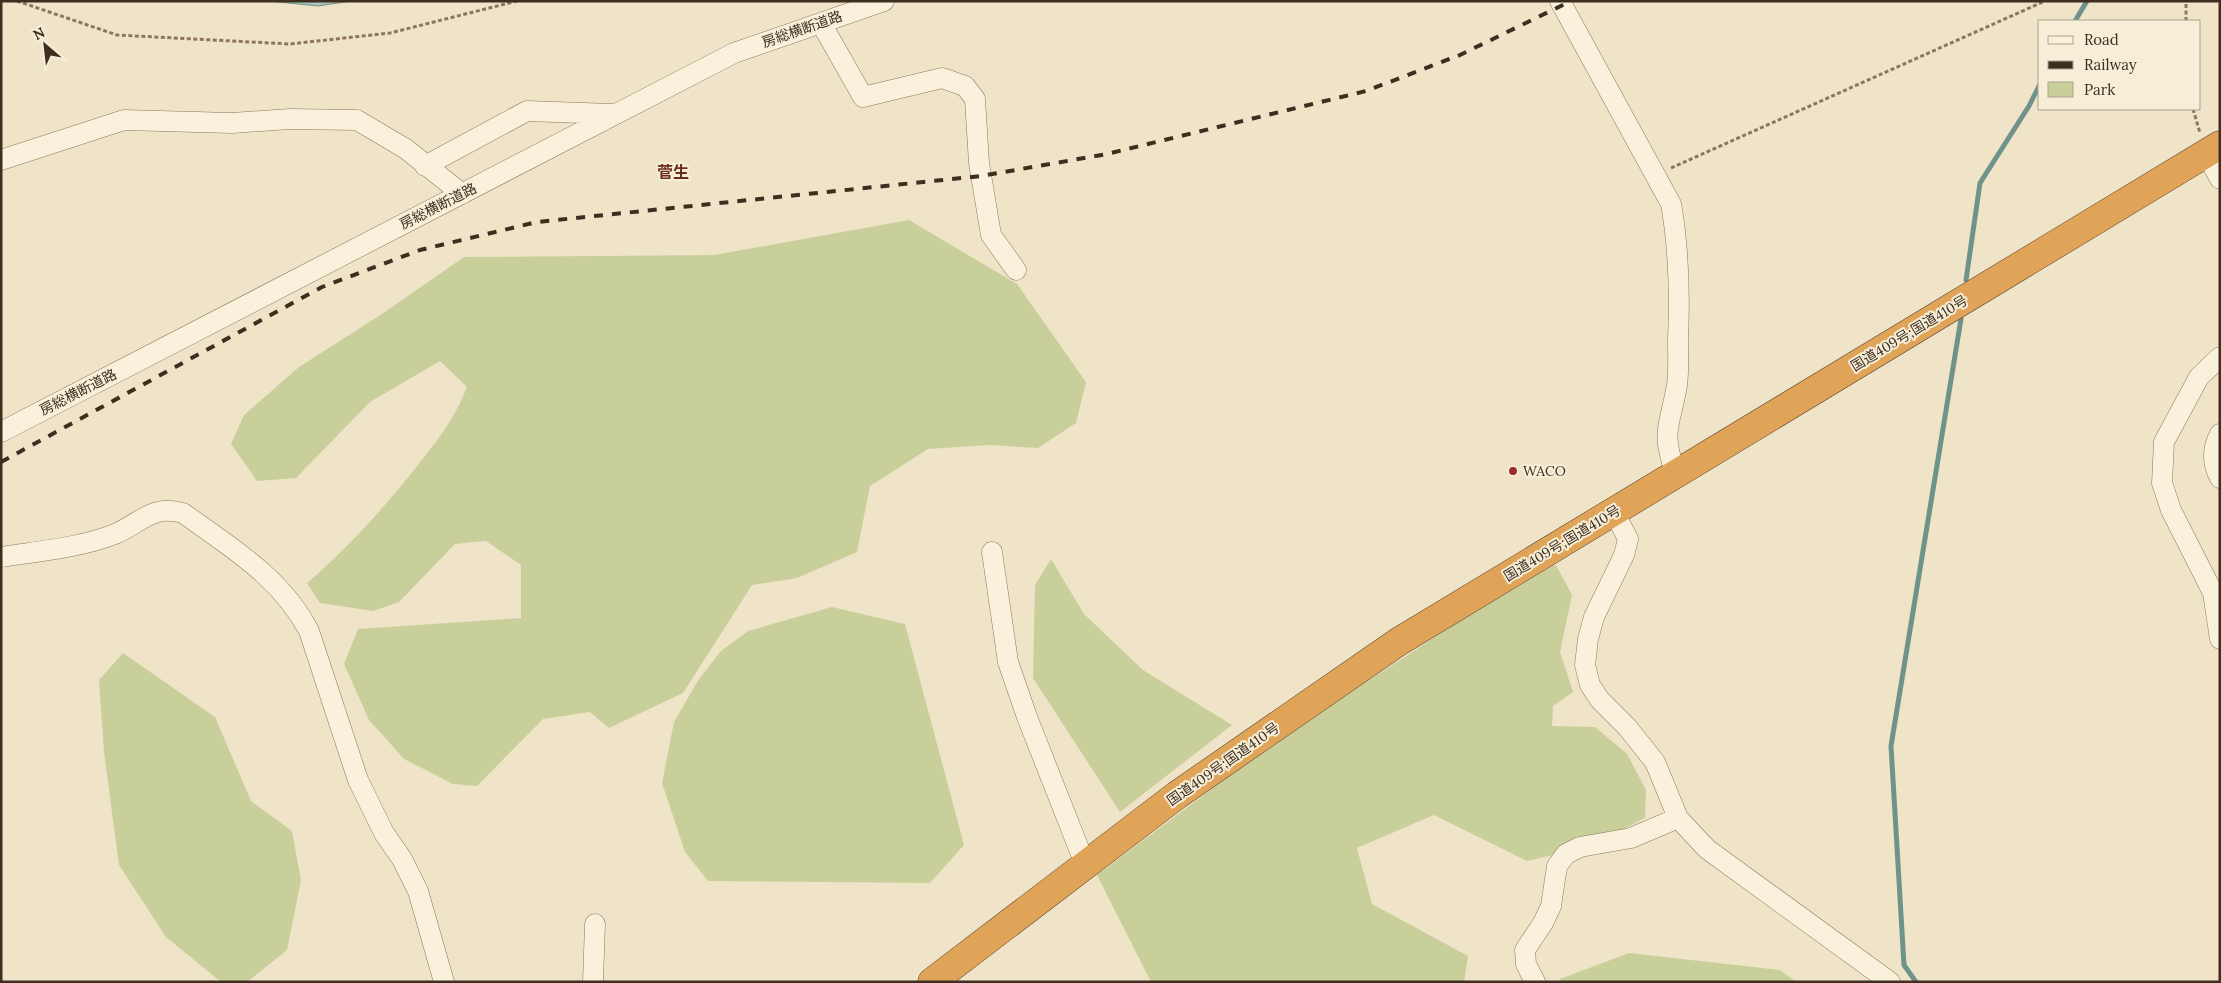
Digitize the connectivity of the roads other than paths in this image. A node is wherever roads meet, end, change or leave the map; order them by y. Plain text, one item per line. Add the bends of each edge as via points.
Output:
1 (884, 1) edge
2 (1560, 1) edge
3 (822, 23) junction
4 (614, 114) junction
5 (2213, 149) edge
6 (1, 160) edge
7 (425, 166) junction
8 (2220, 179) edge
9 (462, 194) junction
10 (1016, 270) dead end
11 (2220, 357) edge
12 (1, 432) edge
13 (2218, 440) edge
14 (1676, 474) junction
15 (2220, 478) edge
16 (1614, 512) junction
17 (992, 552) dead end
18 (1, 557) edge
19 (2220, 639) edge
20 (1678, 818) junction
21 (1085, 864) junction
22 (594, 924) dead end
23 (444, 982) edge
24 (593, 982) edge
25 (932, 982) edge
26 (1535, 982) edge
27 (1890, 982) edge

1 - 3 street, 房総横断道路
2 - 14 street via 1670,204 1678,240 1680,304 1677,385 1666,439
3 - 4 street, 房総横断道路 via 734,53
3 - 10 street via 863,98 942,78 965,86 975,99 979,163 991,235
4 - 7 street via 527,111
4 - 9 street, 房総横断道路
5 - 8 street
5 - 14 highway, 国道409号;国道410号
6 - 7 street via 124,120 232,123 290,119 357,120 406,149
7 - 9 street
9 - 12 street, 房総横断道路
11 - 19 street via 2199,377 2164,442 2162,483 2171,510 2212,593
13 - 15 street via 2215,469
14 - 16 highway, 国道409号;国道410号
16 - 20 street via 1628,539 1624,555 1594,617 1585,665 1590,685 1600,700 1655,762
16 - 21 highway, 国道409号;国道410号 via 1398,642 1177,795
17 - 21 street via 1008,662
18 - 23 street via 86,544 116,533 152,513 170,510 182,513 261,569 298,608 309,631 358,780 418,891
20 - 26 street via 1631,838 1580,847 1566,854 1557,866 1551,906 1526,950 1526,964
20 - 27 street via 1707,849
21 - 25 highway, 国道409号;国道410号
22 - 24 street

